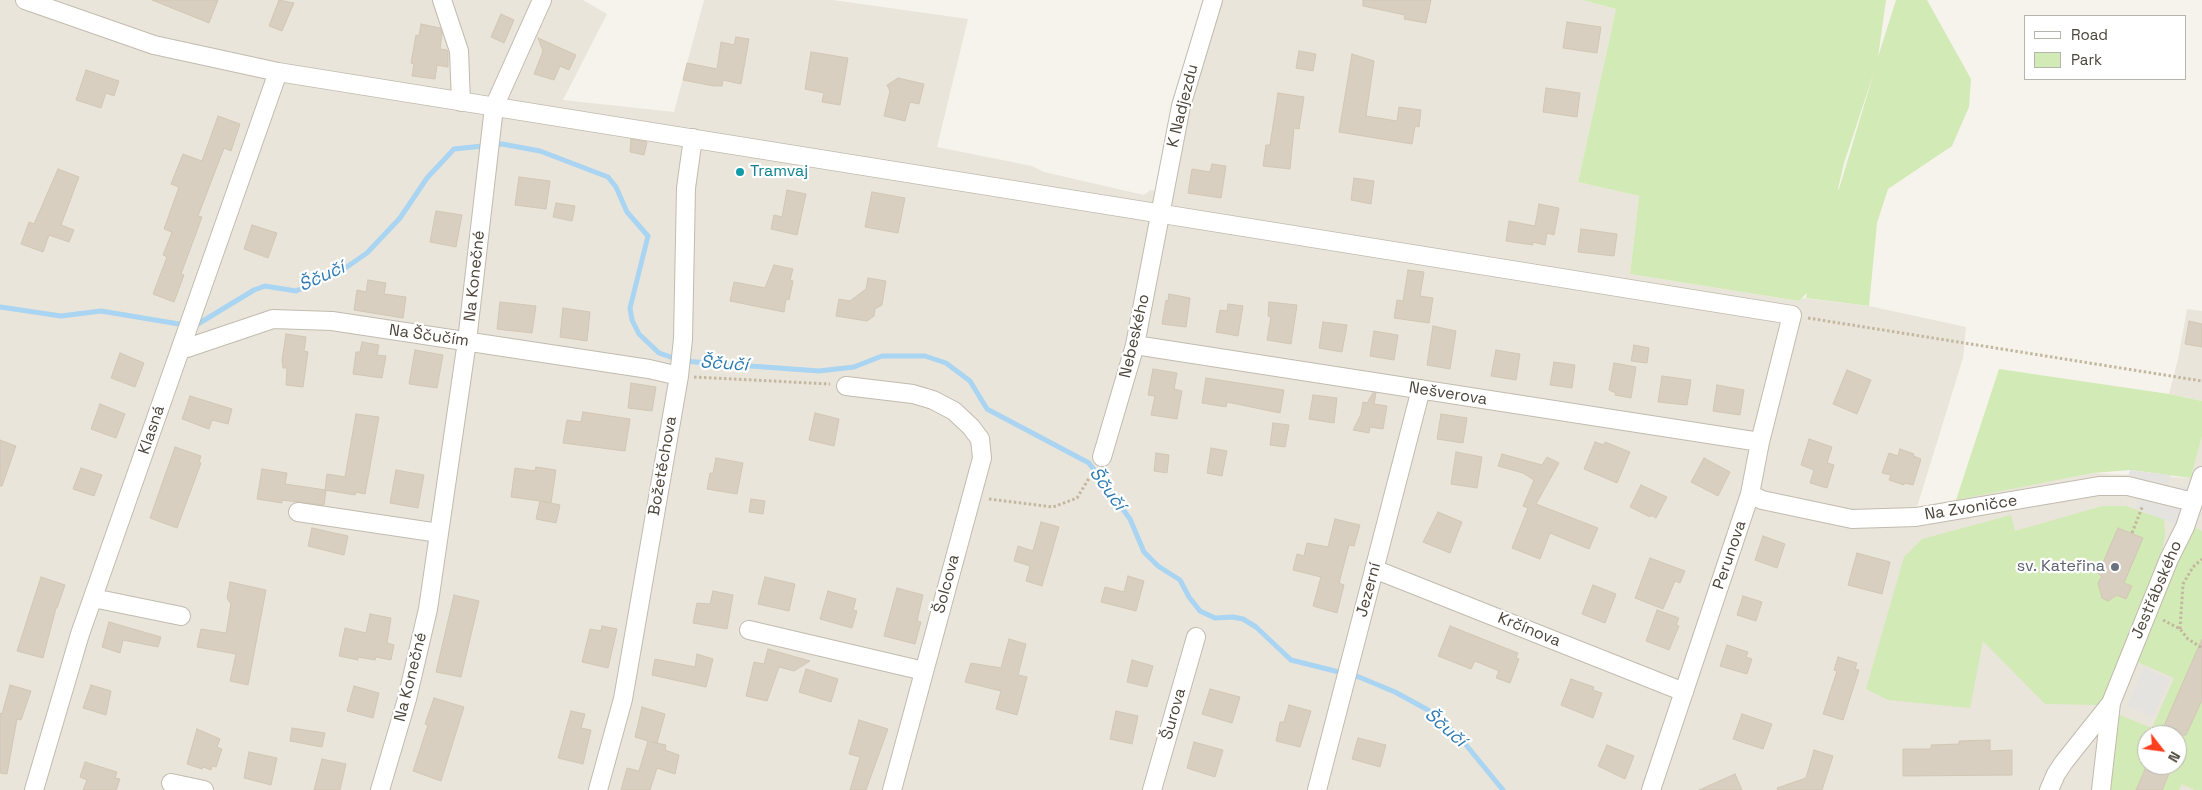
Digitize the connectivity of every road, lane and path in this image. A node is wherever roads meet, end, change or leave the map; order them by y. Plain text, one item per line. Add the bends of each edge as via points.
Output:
1 (25, 0) edge
2 (442, 0) edge
3 (542, 0) edge
4 (1213, 0) edge
5 (278, 72) junction
6 (462, 102) junction
7 (494, 107) junction
8 (694, 138) junction
9 (1160, 214) junction
10 (1792, 315) junction
11 (467, 341) junction
12 (1135, 345) junction
13 (181, 347) junction
14 (679, 374) junction
15 (2202, 381) edge
16 (846, 386) joint
17 (1421, 389) junction
18 (1760, 442) junction
19 (1102, 457) dead end
20 (2202, 476) edge
21 (1089, 478) dead end
22 (2149, 491) junction
23 (1750, 494) junction
24 (971, 496) junction
25 (2193, 502) junction
26 (298, 512) dead end
27 (2132, 532) dead end
28 (439, 533) junction
29 (2202, 559) edge
30 (1374, 569) junction
31 (93, 598) junction
32 (2147, 611) junction
33 (181, 616) dead end
34 (2180, 629) junction
35 (749, 630) dead end
36 (1196, 637) dead end
37 (2202, 648) edge
38 (924, 671) junction
39 (1684, 692) junction
40 (2111, 704) junction
41 (171, 783) dead end
42 (34, 790) edge
43 (204, 790) edge
44 (380, 790) edge
45 (598, 790) edge
46 (892, 790) edge
47 (1152, 790) edge
48 (1317, 790) edge
49 (1651, 790) edge
50 (2049, 790) edge
51 (2101, 790) edge

1 - 5 street via 154,45
2 - 6 street via 459,50
3 - 7 street, Na Konečné
4 - 9 street, K Nadjezdu via 1181,106
5 - 6 street
5 - 13 street, Klasná
6 - 7 street
7 - 8 street
7 - 11 street, Na Konečné
8 - 9 street
8 - 14 street, Božetěchova via 686,188
9 - 10 street
9 - 12 street, Nebeského
10 - 15 path
10 - 18 street, Perunova
11 - 13 street, Na Ščučím via 332,321 273,319 187,348
11 - 14 street, Na Ščučím
11 - 28 street, Na Konečné
12 - 17 street, Nešverova
12 - 19 street, Nebeského
13 - 31 street, Klasná
14 - 16 path
14 - 45 street, Božetěchova via 623,699
16 - 24 street via 912,394 954,411 980,439 982,458
17 - 18 street, Nešverova
17 - 30 street, Jezerní
18 - 23 street, Perunova
20 - 25 street, Jestřábského
21 - 24 path via 1077,498 1053,507
22 - 23 street, Na Zvoničce via 2128,486 2099,486 1916,517 1852,519 1762,500
22 - 25 street, Na Zvoničce
22 - 27 path
23 - 39 street, Perunova
24 - 38 street, Šolcova
25 - 32 street, Jestřábského
26 - 28 street
28 - 44 street, Na Konečné via 428,609 407,699
29 - 34 path via 2193,566 2183,584
30 - 39 street, Krčínova
30 - 48 street, Jezerní
31 - 33 street
31 - 42 street, Klasná
32 - 34 path
32 - 40 street, Jestřábského
34 - 37 path
35 - 38 street
36 - 47 street, Šurova
38 - 46 street, Šolcova
39 - 49 street, Perunova
40 - 50 street, Jestřábského via 2064,762
40 - 51 street, Jestřábského
41 - 43 street

